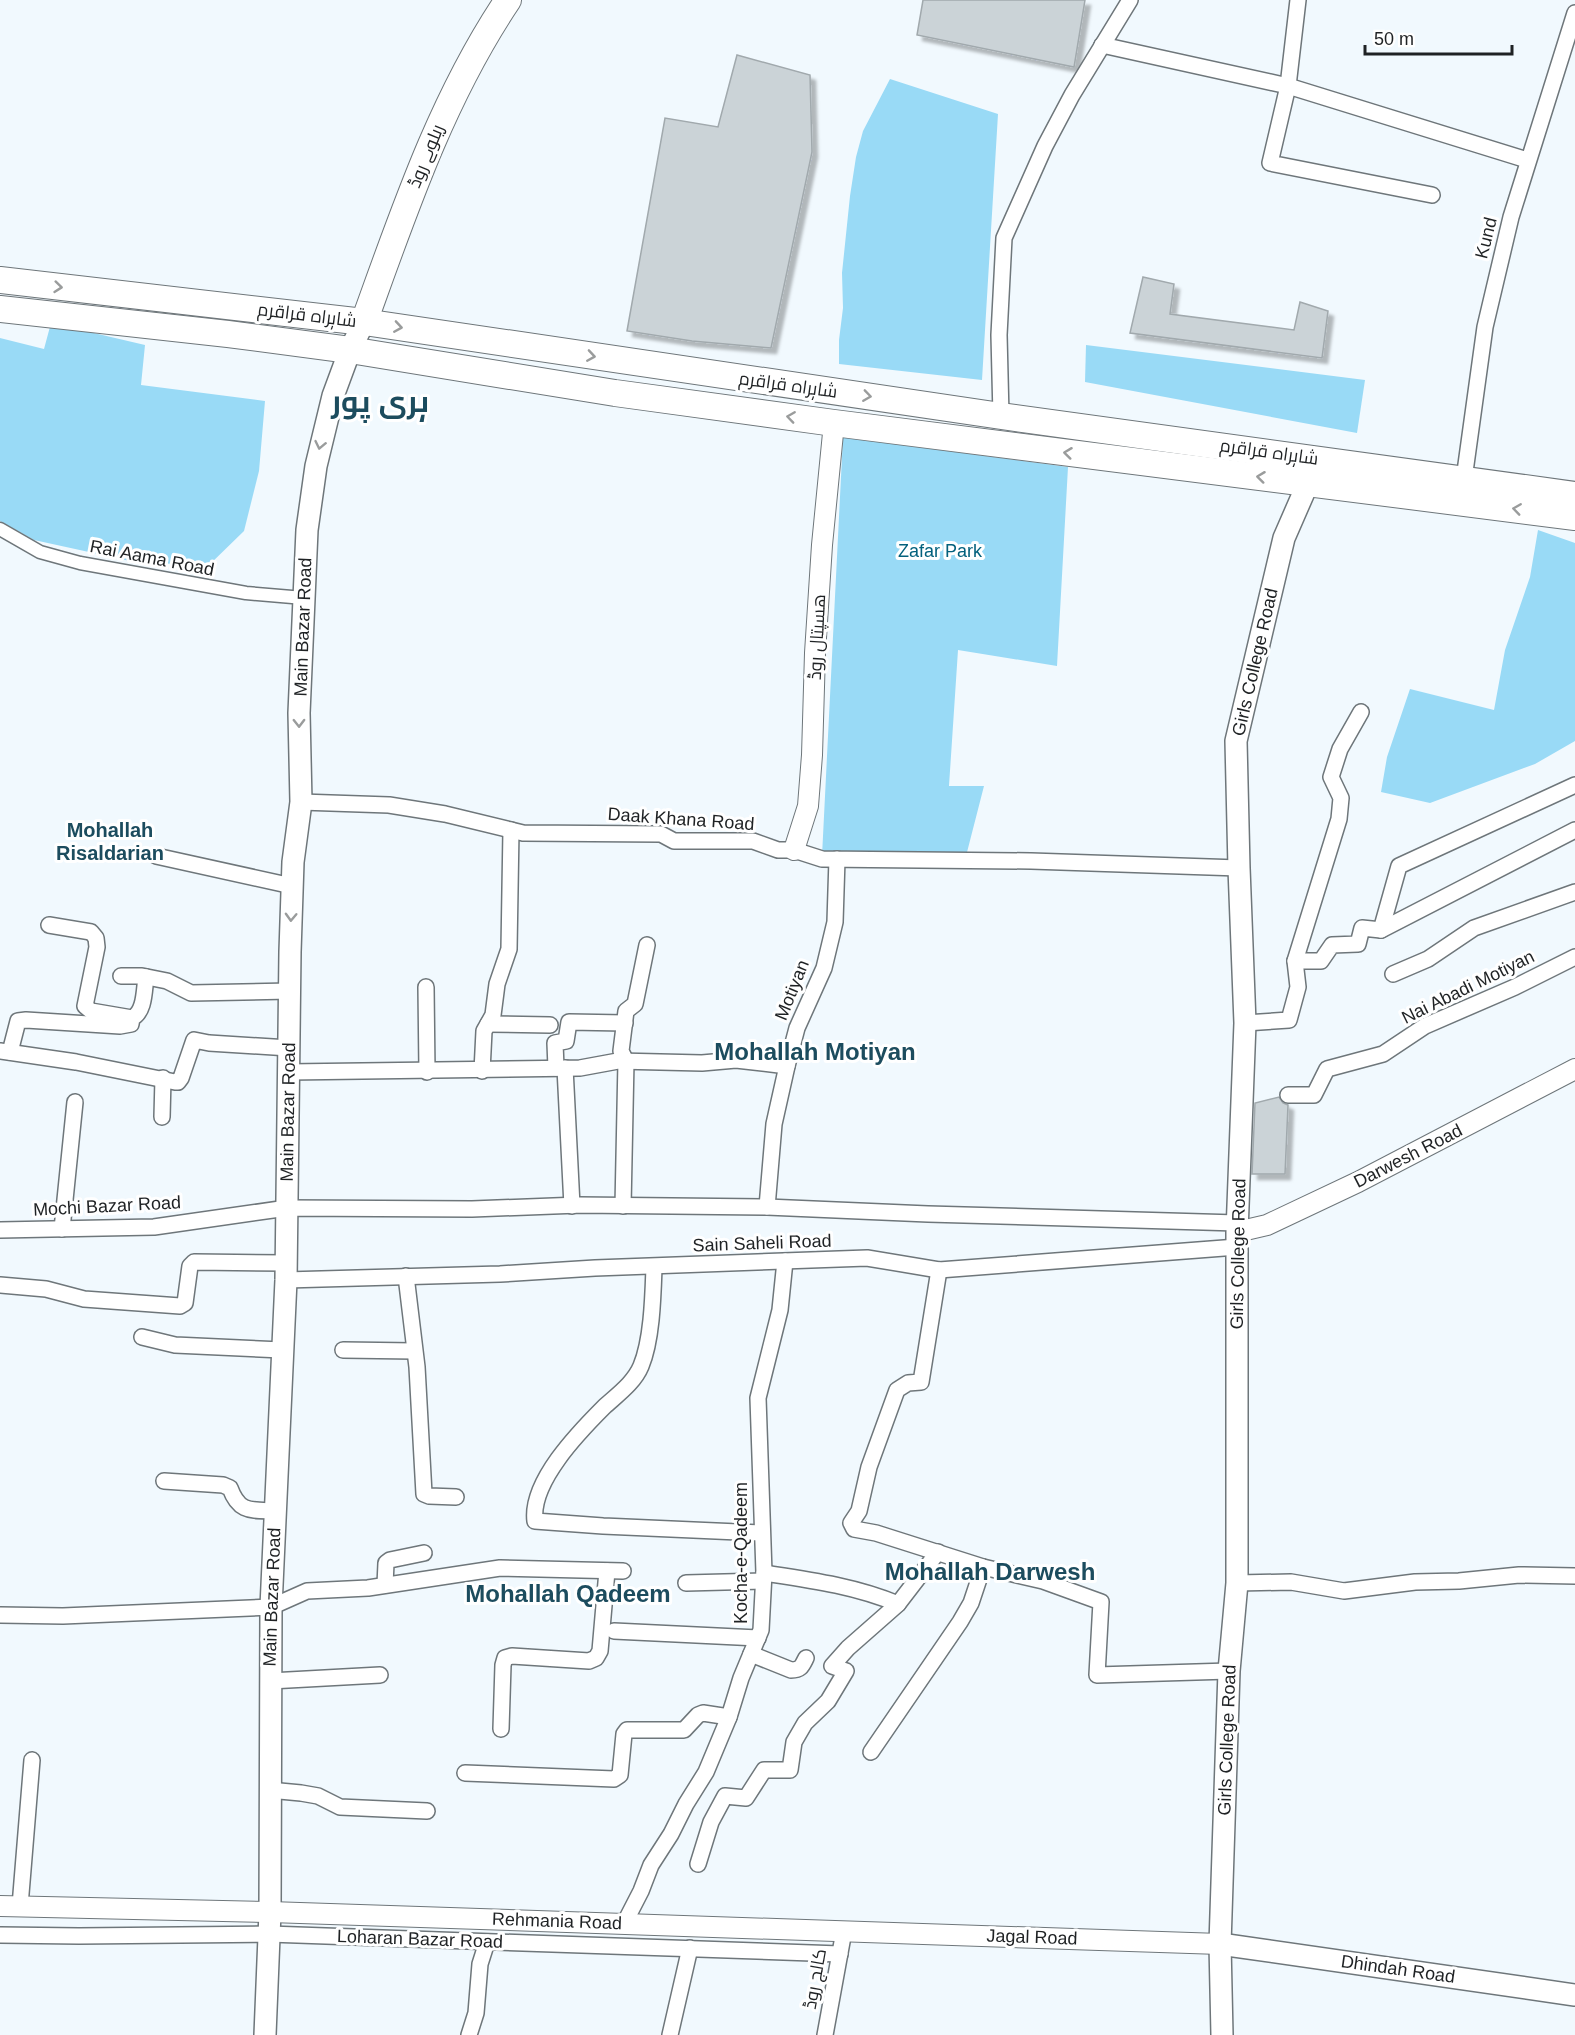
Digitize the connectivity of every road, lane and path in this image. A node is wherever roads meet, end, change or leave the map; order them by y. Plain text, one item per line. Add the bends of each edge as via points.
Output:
1 (508, 0) edge
2 (1130, 0) edge
3 (1298, 0) edge
4 (1575, 13) edge
5 (1101, 45) junction
6 (1288, 86) junction
7 (1527, 160) junction
8 (1432, 195) dead end
9 (0, 280) edge
10 (0, 309) edge
11 (364, 322) junction
12 (350, 350) junction
13 (1000, 416) junction
14 (834, 423) junction
15 (1464, 479) junction
16 (1308, 483) junction
17 (1575, 495) edge
18 (1575, 517) edge
19 (0, 530) edge
20 (304, 598) junction
21 (1361, 712) dead end
22 (1575, 785) edge
23 (301, 802) junction
24 (511, 830) junction
25 (1575, 830) edge
26 (794, 850) junction
27 (156, 856) dead end
28 (837, 859) junction
29 (1239, 868) junction
30 (292, 885) junction
31 (1575, 892) edge
32 (50, 925) dead end
33 (1381, 930) junction
34 (647, 945) dead end
35 (1575, 957) edge
36 (1295, 961) junction
37 (1393, 974) dead end
38 (121, 976) dead end
39 (146, 977) junction
40 (426, 987) dead end
41 (290, 991) junction
42 (132, 1018) junction
43 (625, 1023) junction
44 (1245, 1023) junction
45 (488, 1024) junction
46 (550, 1025) dead end
47 (289, 1048) junction
48 (5, 1052) edge
49 (626, 1061) junction
50 (787, 1066) junction
51 (560, 1068) junction
52 (1575, 1069) edge
53 (482, 1071) junction
54 (289, 1072) junction
55 (427, 1072) junction
56 (163, 1078) junction
57 (1288, 1095) dead end
58 (75, 1102) dead end
59 (162, 1117) dead end
60 (572, 1206) junction
61 (623, 1206) junction
62 (767, 1207) junction
63 (287, 1208) junction
64 (62, 1228) junction
65 (0, 1230) edge
66 (1237, 1234) junction
67 (785, 1261) junction
68 (654, 1267) junction
69 (939, 1270) junction
70 (286, 1272) junction
71 (406, 1276) junction
72 (0, 1285) edge
73 (142, 1337) dead end
74 (282, 1350) junction
75 (343, 1350) dead end
76 (414, 1351) junction
77 (164, 1481) dead end
78 (456, 1497) dead end
79 (275, 1510) junction
80 (761, 1533) junction
81 (938, 1552) junction
82 (424, 1553) dead end
83 (983, 1567) junction
84 (1575, 1576) edge
85 (764, 1577) junction
86 (686, 1583) dead end
87 (1237, 1583) junction
88 (385, 1585) junction
89 (898, 1604) junction
90 (271, 1607) junction
91 (0, 1615) edge
92 (614, 1631) dead end
93 (758, 1638) junction
94 (752, 1654) junction
95 (806, 1658) dead end
96 (1229, 1671) junction
97 (380, 1675) dead end
98 (270, 1681) junction
99 (729, 1717) junction
100 (501, 1729) dead end
101 (871, 1752) dead end
102 (32, 1760) dead end
103 (465, 1773) dead end
104 (269, 1790) junction
105 (427, 1811) dead end
106 (698, 1864) dead end
107 (10, 1906) edge
108 (270, 1912) junction
109 (624, 1923) junction
110 (844, 1931) junction
111 (269, 1934) junction
112 (0, 1935) edge
113 (487, 1942) junction
114 (1220, 1944) junction
115 (690, 1948) junction
116 (840, 1954) junction
117 (1575, 1995) edge
118 (265, 2035) edge
119 (469, 2035) edge
120 (670, 2035) edge
121 (825, 2035) edge
122 (1222, 2035) edge

1 - 11 highway, ریلوے روڈ via 443,116
2 - 5 street
3 - 6 street
4 - 7 street, Kund
5 - 6 street
5 - 13 street via 1045,146 1004,238
6 - 7 street
6 - 8 street via 1270,163
7 - 15 street, Kund via 1485,327
9 -> 11 highway, شاہراہ قراقرم
10 - 12 highway, شاہراہ قراقرم
11 - 12 main road, Main Bazar Road
11 -> 13 highway, شاہراہ قراقرم
14 -> 12 highway, شاہراہ قراقرم
12 -> 20 main road, Main Bazar Road via 333,396 316,466 307,530
13 - 15 highway, شاہراہ قراقرم
16 -> 14 highway, شاہراہ قراقرم
14 - 26 street, ھسپتال روڈ via 815,642 808,806
15 - 17 highway, شاہراہ قراقرم
18 -> 16 highway, شاہراہ قراقرم
16 - 29 main road, Girls College Road via 1284,538 1236,741
19 - 20 street, Rai Aama Road via 40,552 80,563 246,593
20 -> 23 main road, Main Bazar Road via 299,713
21 - 36 street via 1340,749 1331,777 1341,798 1339,819
22 - 33 street via 1399,866
23 - 24 street, Daak Khana Road via 389,805
23 - 30 main road, Main Bazar Road
24 - 26 street, Daak Khana Road via 661,834 674,841 753,841 778,850
24 - 45 street via 509,949
25 - 33 street
26 - 28 street, Daak Khana Road via 822,859
27 - 30 street
28 - 29 street, Daak Khana Road
28 - 50 street, Motiyan via 835,922 824,968 797,1028
29 - 44 main road, Girls College Road
30 -> 41 main road, Main Bazar Road
31 - 37 street via 1474,928 1428,959
32 - 42 street via 91,932 96,938 98,947 85,1006 92,1011
33 - 36 street via 1362,928 1358,944 1332,945 1321,961
34 - 43 street via 635,1004 626,1011
35 - 57 street, Nai Abadi Motiyan via 1425,1026 1383,1054 1328,1069 1314,1095
36 - 44 street via 1298,987 1289,1020
38 - 39 street
39 - 41 street via 167,981 191,993
39 - 42 street via 141,1006
40 - 55 street
41 - 47 main road, Main Bazar Road
42 - 48 street via 128,1026 18,1021
43 - 49 street via 621,1051
43 - 51 street via 569,1022 566,1041 555,1043
44 - 66 main road, Girls College Road
45 - 46 street
45 - 53 street via 484,1031
47 - 54 main road, Main Bazar Road
47 - 56 street via 194,1040 178,1082
48 - 56 street
49 - 50 street via 736,1060
49 - 51 street
49 - 61 street
50 - 62 street, Motiyan via 774,1124
51 - 53 street
51 - 60 street
52 - 66 street, Darwesh Road via 1358,1182 1267,1225
53 - 55 street
54 - 55 street
54 - 63 main road, Main Bazar Road
56 - 59 street
58 - 64 street
60 - 61 street, Sain Saheli Road
60 - 63 street, Sain Saheli Road
61 - 62 street, Sain Saheli Road
62 - 66 street, Sain Saheli Road
63 - 64 street, Mochi Bazar Road via 154,1227
63 - 70 main road, Main Bazar Road
64 - 65 street, Mochi Bazar Road
66 - 69 street, Sain Saheli Road
66 - 87 main road, Girls College Road
67 - 68 street, Sain Saheli Road
67 - 69 street, Sain Saheli Road via 867,1258
67 - 80 street, Kocha-e-Qadeem via 780,1310 758,1398
68 - 71 street, Sain Saheli Road
68 - 80 street via 653,1302 641,1368 580,1431 561,1457 539,1490 535,1521
69 - 81 street via 921,1382 908,1383 897,1390 869,1467 859,1512 851,1523 854,1529
70 - 71 street, Sain Saheli Road
70 - 72 street, Sain Saheli Road via 194,1262 189,1266 185,1304 180,1306 84,1299 46,1289
70 - 74 main road, Main Bazar Road
71 - 76 street
73 - 74 street via 175,1345
74 - 79 main road, Main Bazar Road
75 - 76 street
76 - 78 street via 424,1494
77 - 79 street via 223,1485 230,1488 240,1507
79 - 90 main road, Main Bazar Road
80 - 85 street, Kocha-e-Qadeem
81 - 83 street
81 - 89 street
82 - 88 street via 386,1563
83 - 96 street via 1043,1581 1101,1602 1097,1675
83 - 101 street via 960,1622
84 - 87 street via 1519,1575 1344,1591 1291,1582
85 - 86 street
85 - 89 street via 840,1585
85 - 93 street, Kocha-e-Qadeem
87 - 96 main road, Girls College Road
88 - 90 street via 307,1591
88 - 100 street via 500,1568 615,1571 596,1658 505,1658
89 - 106 street via 832,1666 846,1671 828,1701 794,1742 790,1770 764,1770 746,1798 725,1796 711,1822
90 - 91 street
90 - 98 main road, Main Bazar Road
92 - 93 street
93 - 94 street, Kocha-e-Qadeem
94 - 95 street via 791,1670 802,1667
94 - 99 street, Kocha-e-Qadeem
96 - 114 main road, Girls College Road
97 - 98 street
98 - 104 main road, Main Bazar Road
99 - 103 street via 703,1713 684,1730 627,1730 620,1775 614,1779
99 - 109 street, Kocha-e-Qadeem via 706,1773 651,1865
102 - 107 street
104 - 105 street via 318,1796 340,1807
104 - 108 main road, Main Bazar Road
107 - 108 street
108 - 109 street, Rehmania Road
108 - 111 main road, Main Bazar Road
109 - 110 street, Rehmania Road
110 - 114 street, Jagal Road
110 - 116 street, کالج روڈ
111 - 112 street, Loharan Bazar Road
111 - 113 street, Loharan Bazar Road
111 - 118 main road, Main Bazar Road
113 - 115 street, Loharan Bazar Road
113 - 119 street
114 - 117 main road, Dhindah Road
114 - 122 main road, Girls College Road
115 - 116 street, Loharan Bazar Road
115 - 120 street
116 - 121 street, کالج روڈ

